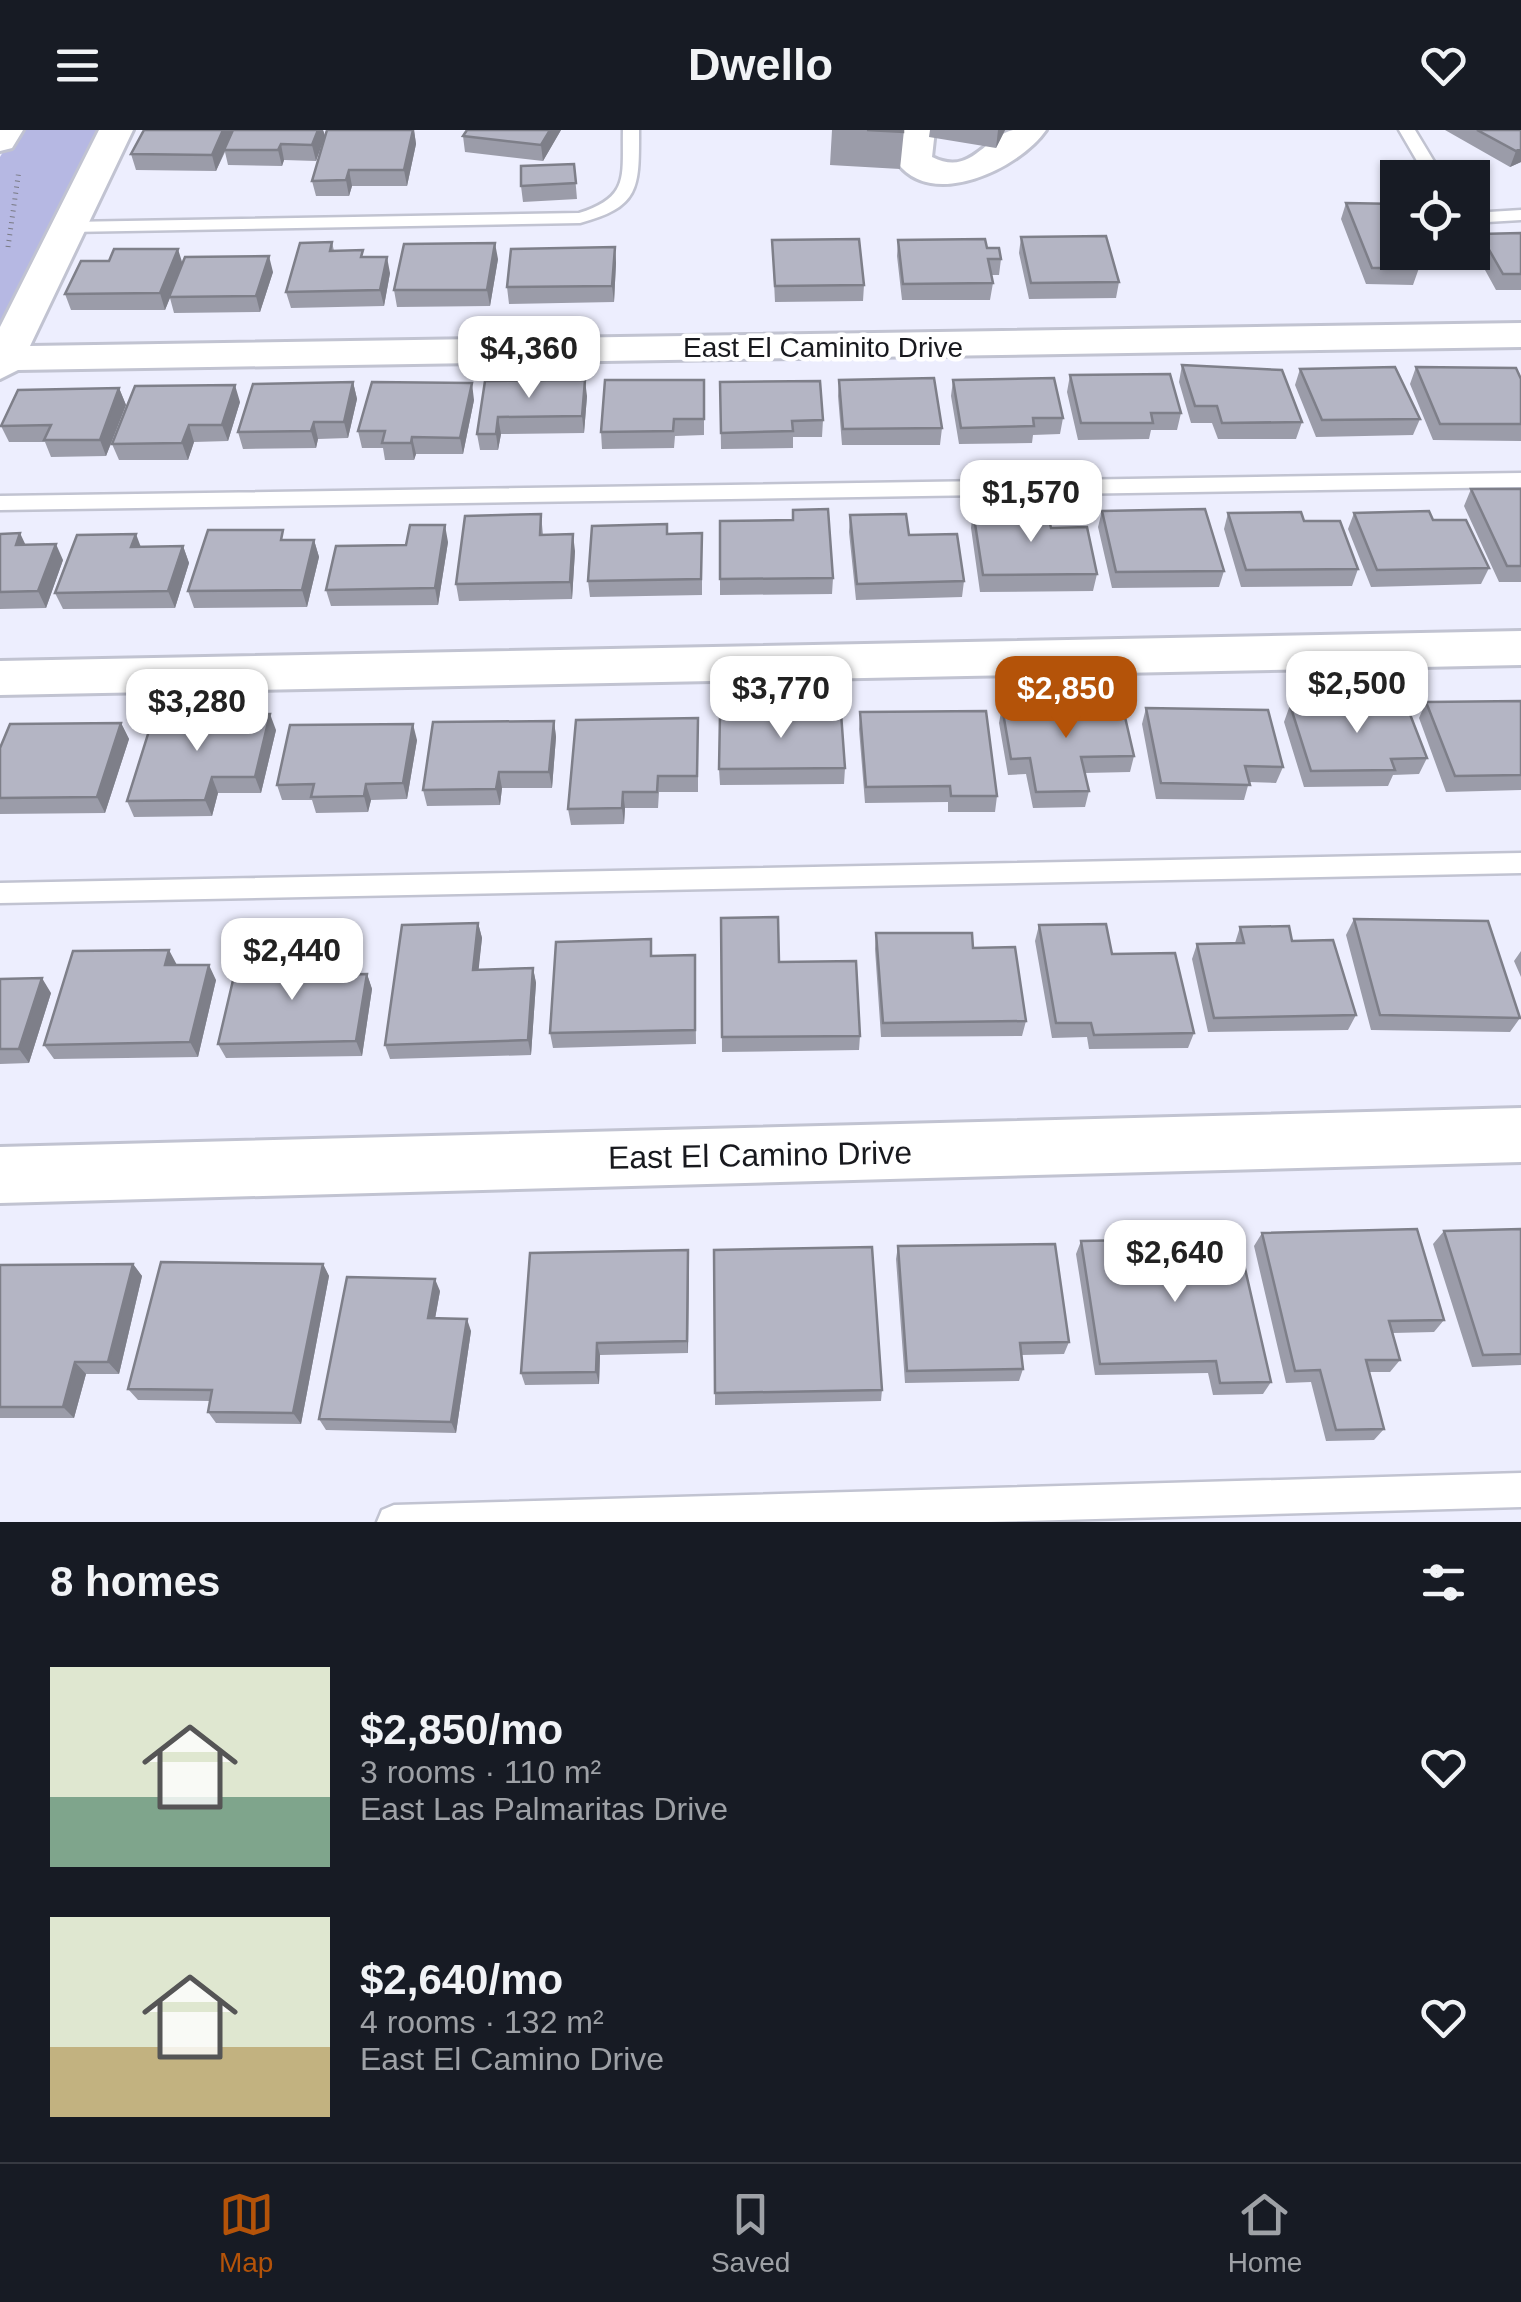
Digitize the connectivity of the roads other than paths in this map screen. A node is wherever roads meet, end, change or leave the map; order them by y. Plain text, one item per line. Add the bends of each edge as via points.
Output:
1 (116, 130) edge
2 (630, 130) edge
3 (918, 130) edge
4 (1029, 130) edge
5 (1408, 130) edge
6 (1426, 160) edge
7 (1521, 215) edge
8 (1490, 217) edge
9 (69, 227) junction
10 (1521, 335) edge
11 (2, 362) edge
12 (1521, 480) edge
13 (0, 503) edge
14 (1521, 648) edge
15 (0, 678) edge
16 (1521, 863) edge
17 (0, 893) edge
18 (1521, 1136) edge
19 (0, 1175) edge
20 (1521, 1490) edge
21 (394, 1522) edge

1 - 9 street
2 - 9 lane via 628,192 614,209 580,218
3 - 4 street via 914,162 947,174 986,164
5 - 6 lane
7 - 8 lane
9 - 11 street
10 - 11 street, East El Caminito Drive
12 - 13 lane
14 - 15 street
16 - 17 lane
18 - 19 street, East El Camino Drive
20 - 21 lane

